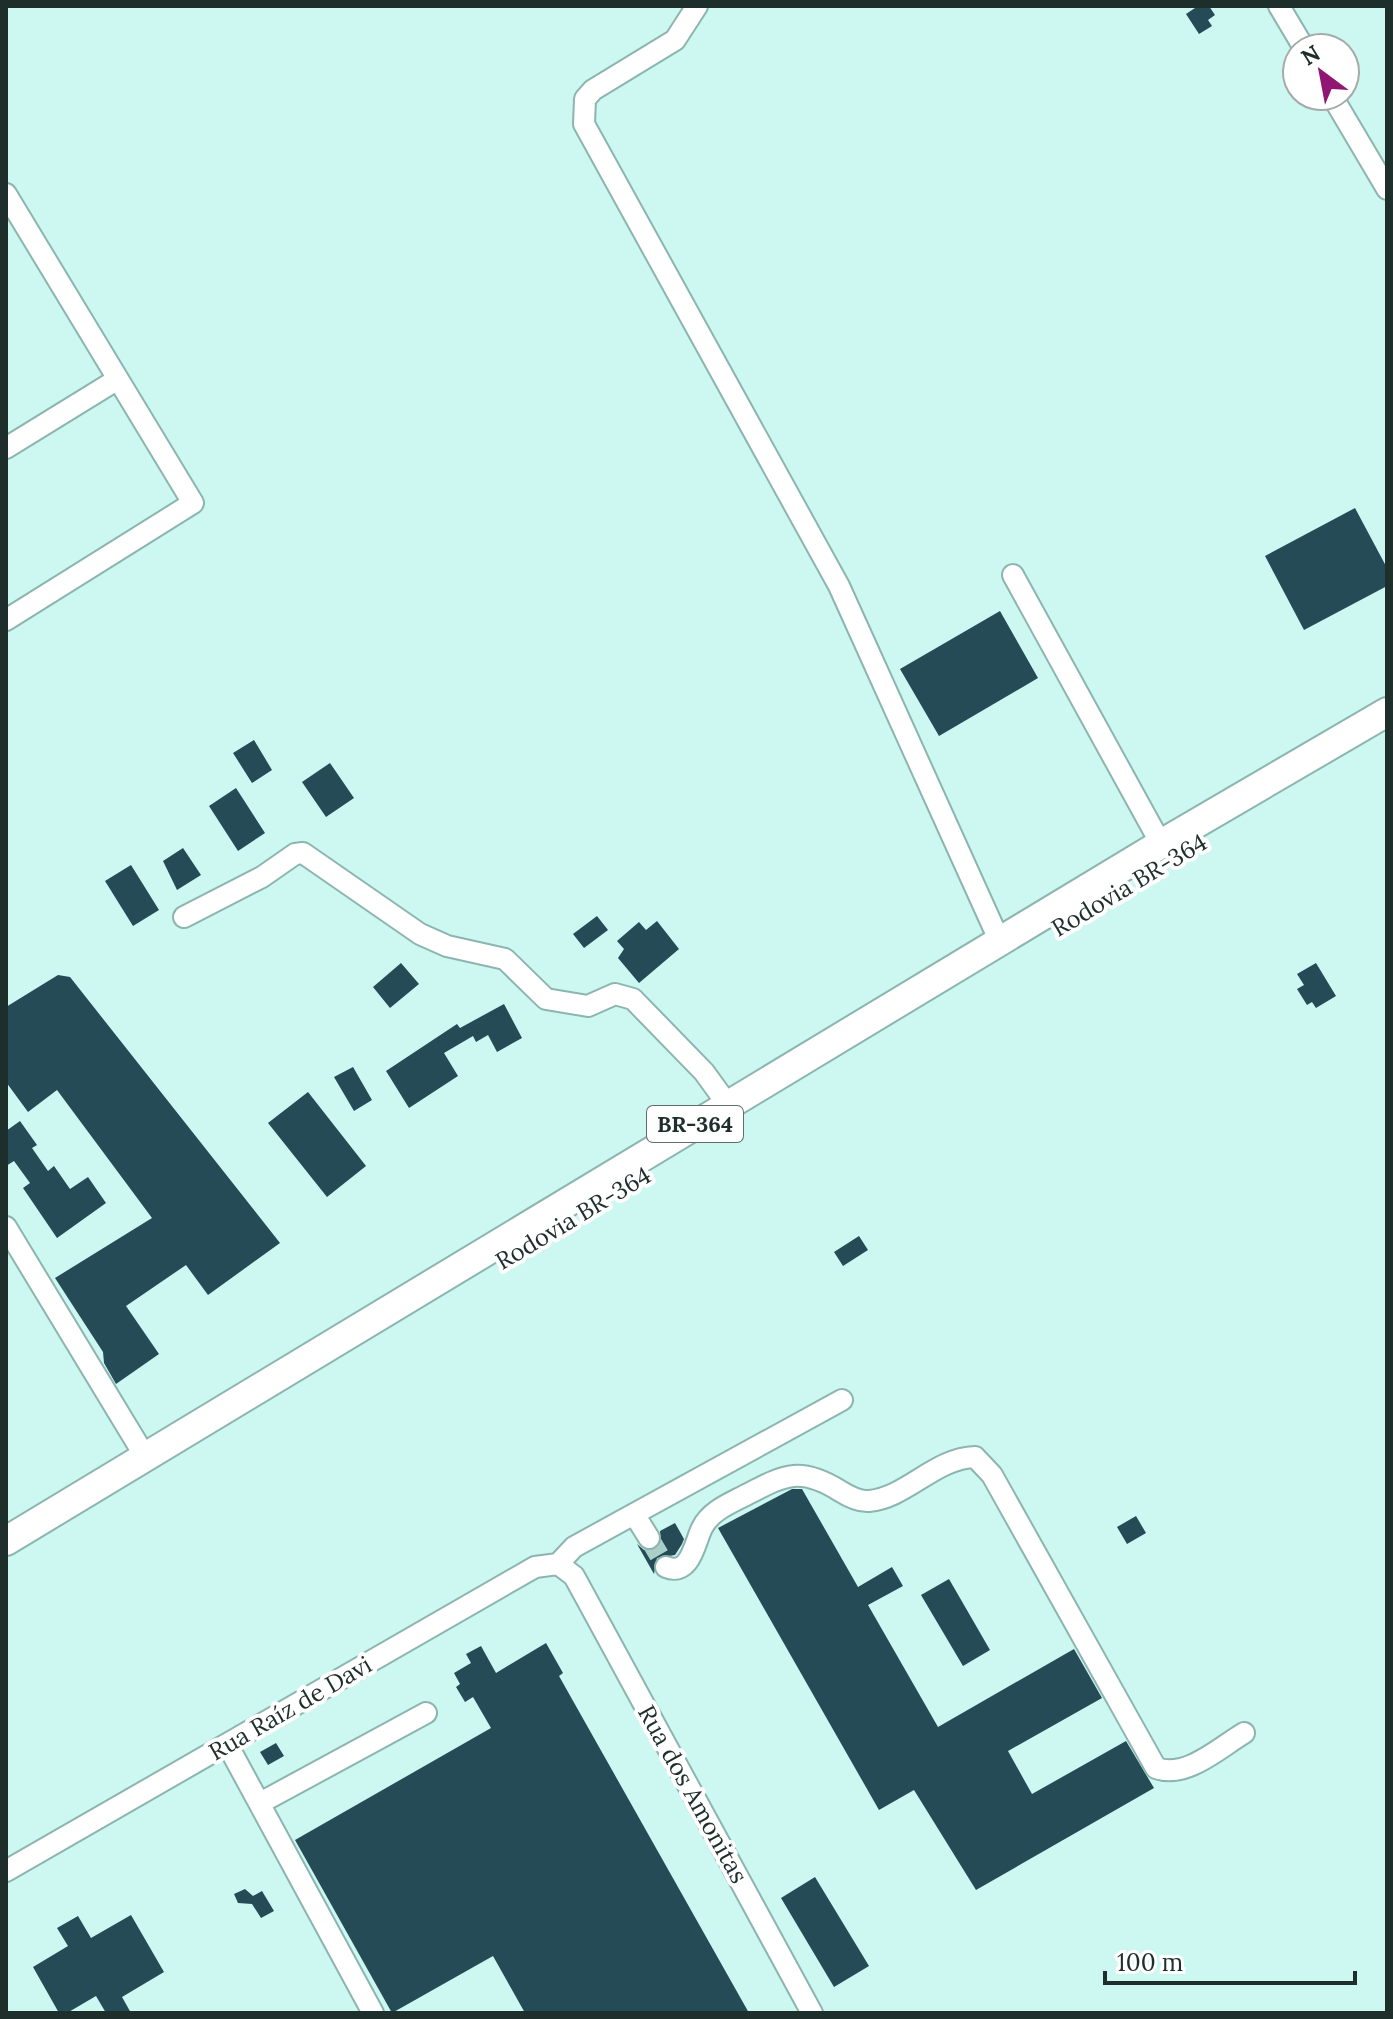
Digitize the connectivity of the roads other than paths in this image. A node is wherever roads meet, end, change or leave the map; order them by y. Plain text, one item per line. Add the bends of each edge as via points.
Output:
1 (697, 6) edge
2 (1279, 6) edge
3 (1294, 32) edge
4 (1341, 112) edge
5 (1387, 189) edge
6 (6, 194) edge
7 (118, 379) junction
8 (6, 448) edge
9 (1013, 575) dead end
10 (6, 620) edge
11 (1387, 712) edge
12 (1387, 731) edge
13 (1161, 844) junction
14 (184, 917) dead end
15 (1000, 942) junction
16 (728, 1105) junction
17 (6, 1227) edge
18 (842, 1400) dead end
19 (146, 1458) junction
20 (634, 1514) junction
21 (649, 1538) tunnel mouth
22 (6, 1541) edge
23 (6, 1557) edge
24 (666, 1567) dead end
25 (566, 1570) junction
26 (426, 1713) dead end
27 (1244, 1733) dead end
28 (227, 1744) junction
29 (260, 1803) junction
30 (6, 1871) edge
31 (373, 2013) edge
32 (812, 2013) edge

1 - 15 street via 675,40 593,90 585,99 584,124 839,586
2 - 3 street
4 - 5 street
6 - 7 street
7 - 8 street
7 - 10 street via 193,503
9 - 13 street
11 - 13 highway, BR-364
12 - 23 highway, Rodovia BR-364 / BR-364
13 - 15 highway, BR-364
14 - 16 street via 303,853 420,934 505,959 546,999 588,1006 615,994 633,999 704,1072
15 - 16 highway, BR-364
16 - 19 highway, BR-364
17 - 19 street
18 - 20 street
19 - 22 highway, BR-364
20 - 21 street
20 - 25 street via 574,1547
24 - 27 street via 676,1568 694,1554 701,1528 726,1504 785,1475 822,1480 868,1502 946,1463 975,1457 992,1475 1156,1768 1182,1770
25 - 28 street, Rua Raíz de Davi via 535,1567
25 - 32 street, Rua dos Amonitas
26 - 29 street
28 - 29 street
28 - 30 street, Rua Raíz de Davi
29 - 31 street

